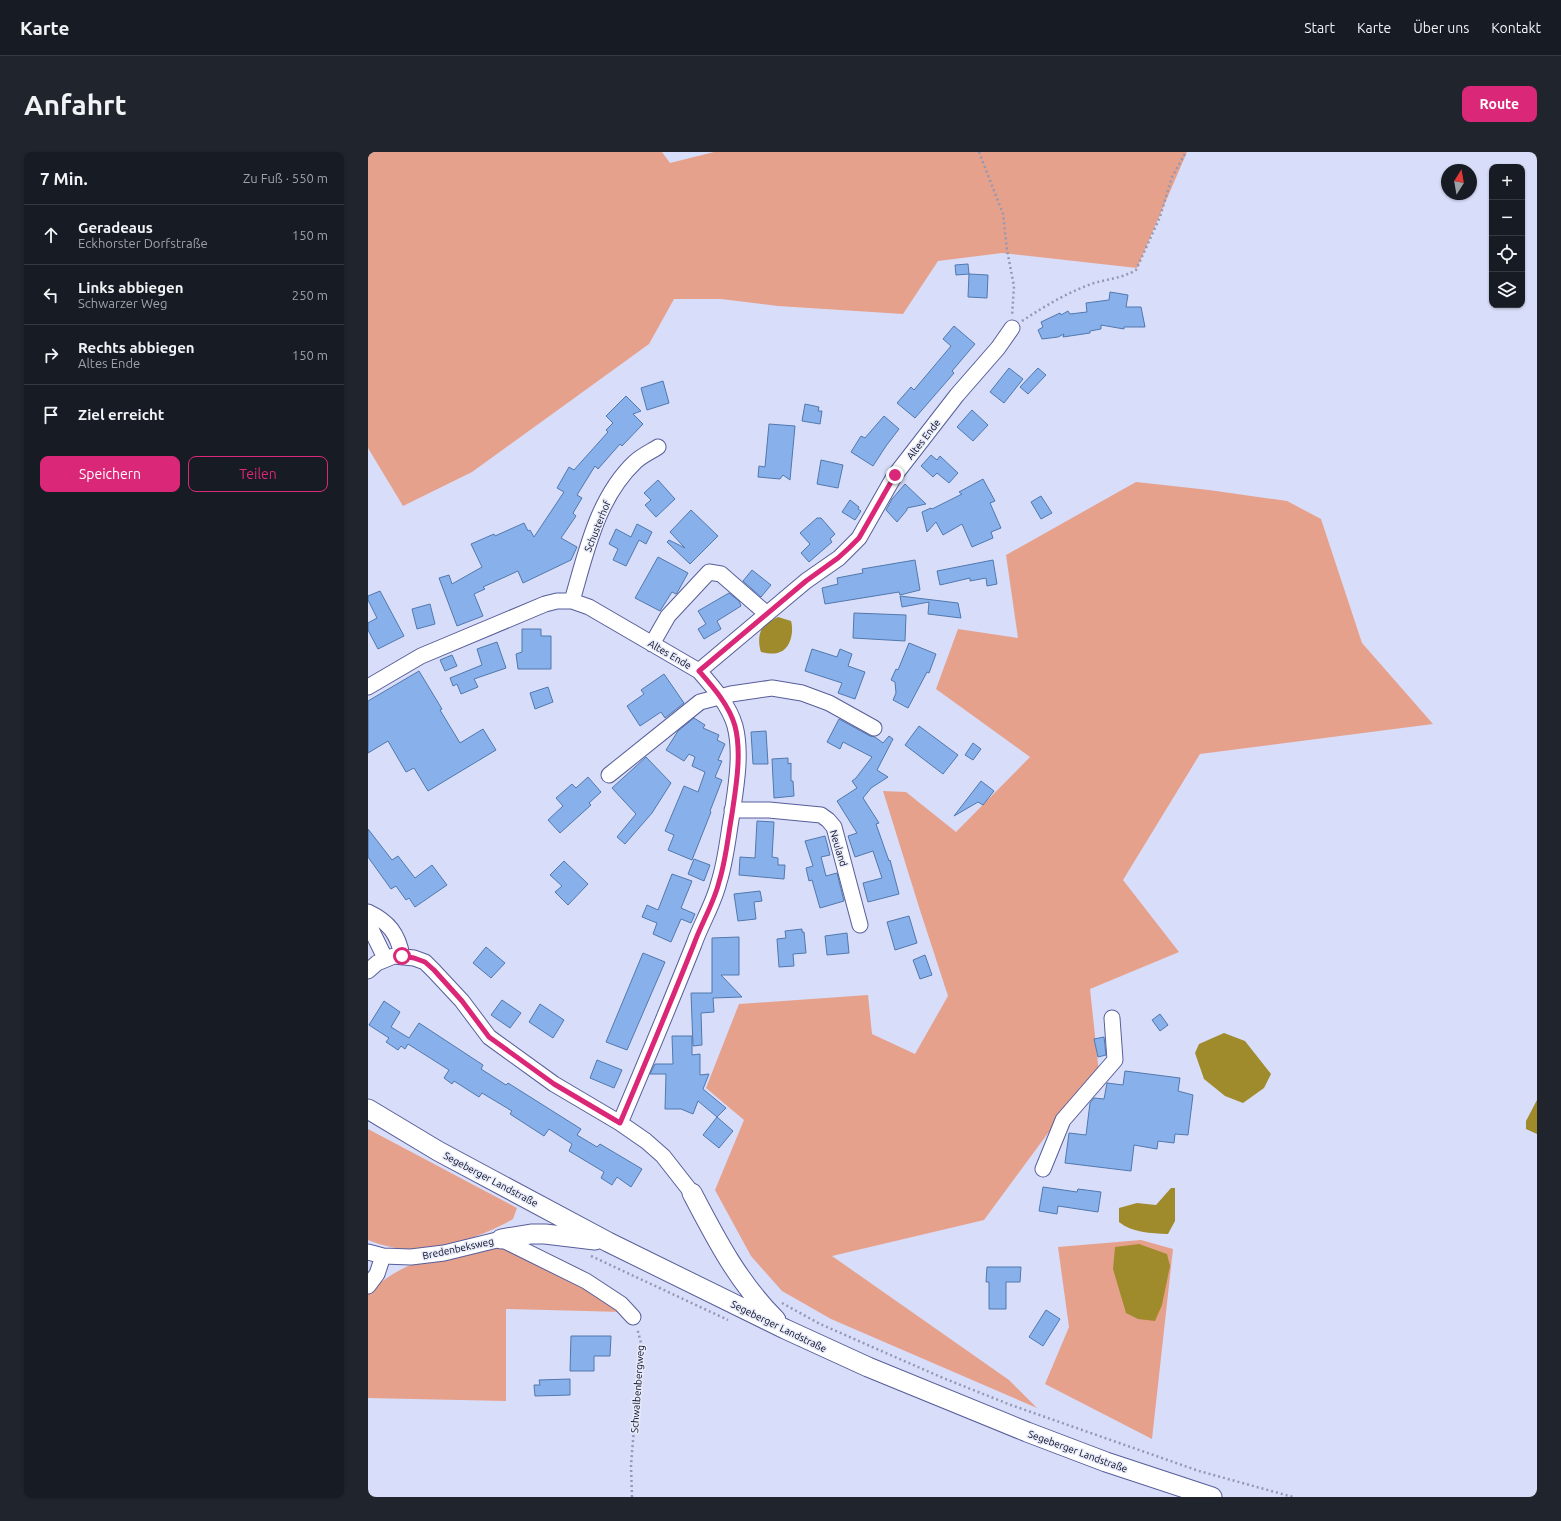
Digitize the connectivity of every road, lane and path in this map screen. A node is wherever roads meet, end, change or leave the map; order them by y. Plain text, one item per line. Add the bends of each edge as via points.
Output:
1 (979, 152) edge
2 (1186, 152) edge
3 (1012, 328) junction
4 (658, 447) dead end
5 (572, 601) junction
6 (767, 614) junction
7 (652, 644) junction
8 (699, 671) junction
9 (368, 686) edge
10 (720, 696) junction
11 (874, 728) dead end
12 (608, 775) dead end
13 (732, 810) junction
14 (368, 912) edge
15 (368, 923) edge
16 (860, 925) dead end
17 (402, 956) junction
18 (386, 958) junction
19 (368, 971) edge
20 (1112, 1018) dead end
21 (368, 1109) edge
22 (620, 1123) junction
23 (1043, 1169) dead end
24 (692, 1193) joint
25 (501, 1239) junction
26 (608, 1242) junction
27 (368, 1252) edge
28 (383, 1256) junction
29 (368, 1286) edge
30 (794, 1309) dead end
31 (633, 1316) joint
32 (785, 1329) junction
33 (632, 1497) edge
34 (1212, 1497) edge
35 (1292, 1497) edge

1 - 3 path via 1003,214 1014,286
2 - 3 path via 1172,177 1160,217 1136,270 1072,292
3 - 6 street, Altes Ende via 895,475 859,538 838,558
4 - 5 street, Schusterhof via 636,461 607,498 590,540
5 - 7 street, Altes Ende via 589,607
5 - 9 street, Altes Ende via 545,604 458,639 421,656
6 - 7 street via 721,574 709,572 668,616
6 - 8 street, Altes Ende
7 - 8 street, Altes Ende
8 - 10 street
10 - 11 street via 772,688 802,693 829,703
10 - 12 street via 700,702
10 - 13 street via 735,726 736,734 737,783
13 - 16 street, Neuland via 812,814 821,815 828,820 834,827
13 - 22 street via 719,883
14 - 17 street via 392,929 399,941
15 - 18 street
17 - 18 street
17 - 22 street via 425,962 434,970 489,1037 554,1084
18 - 19 street
20 - 23 street via 1116,1060 1063,1120
21 - 26 main road, Segeberger Landstraße via 438,1151
22 - 24 street via 663,1156
24 - 32 main road via 729,1262 760,1304
25 - 26 main road via 546,1234
25 - 28 street, Bredenbeksweg via 444,1253 410,1257
25 - 31 street via 586,1281 621,1304
26 - 32 main road, Segeberger Landstraße
27 - 28 street, Bredenbeksweg
28 - 29 street via 377,1274
30 - 35 path via 827,1327 942,1378 1011,1405 1199,1471
31 - 33 path, Schwalbenbergweg via 641,1342 631,1465
32 - 34 main road, Segeberger Landstraße via 868,1367 1027,1432 1106,1462

